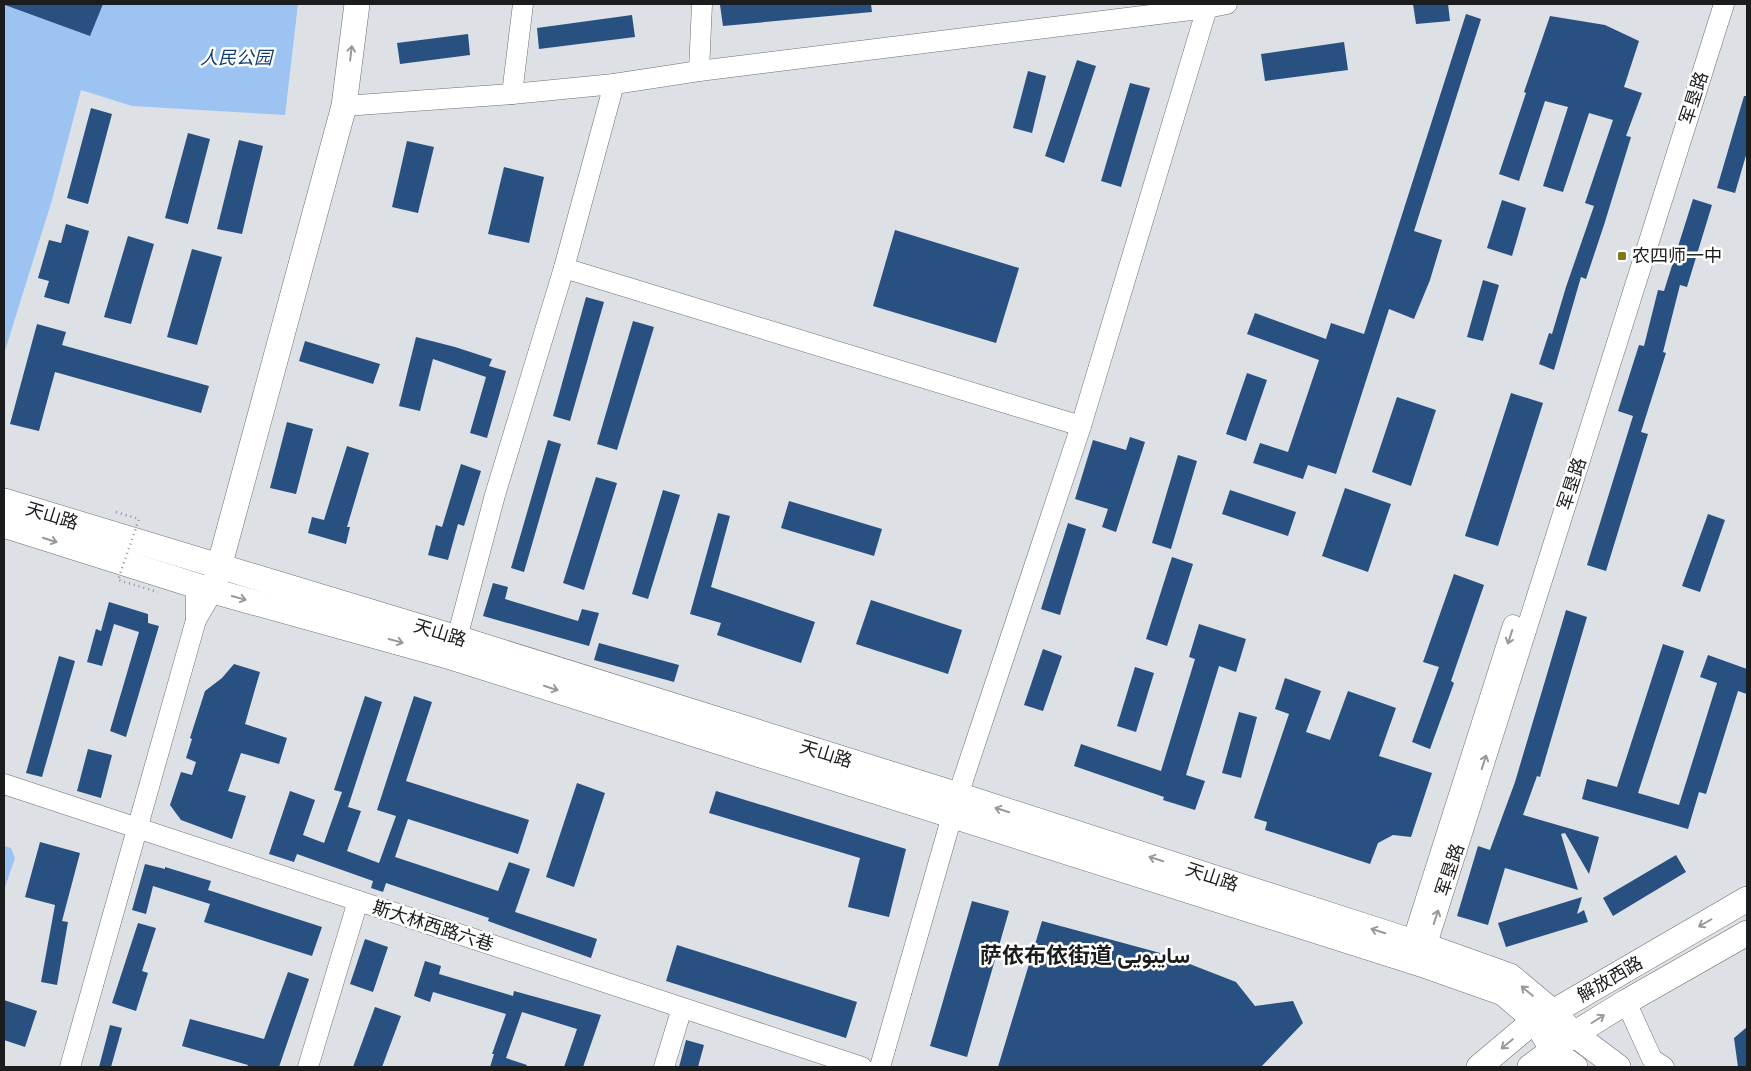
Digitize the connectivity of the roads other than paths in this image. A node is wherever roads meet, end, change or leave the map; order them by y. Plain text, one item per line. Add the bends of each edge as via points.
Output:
1 (339, 4) edge
2 (357, 4) edge
3 (523, 4) edge
4 (702, 4) edge
5 (1227, 4) edge
6 (1710, 4) edge
7 (1724, 4) edge
8 (1206, 8) junction
9 (699, 71) junction
10 (614, 84) junction
11 (512, 94) junction
12 (344, 106) junction
13 (564, 268) junction
14 (1081, 426) junction
15 (4, 501) edge
16 (4, 525) edge
17 (213, 564) junction
18 (204, 589) junction
19 (457, 638) junction
20 (4, 784) edge
21 (955, 805) junction
22 (137, 828) junction
23 (1747, 899) edge
24 (358, 900) junction
25 (1747, 933) edge
26 (1416, 953) junction
27 (1626, 1002) junction
28 (682, 1008) junction
29 (1544, 1016) junction
30 (1574, 1034) junction
31 (1552, 1051) junction
32 (851, 1066) edge
33 (70, 1067) edge
34 (308, 1067) edge
35 (664, 1067) edge
36 (880, 1067) edge
37 (1479, 1067) edge
38 (1530, 1067) edge
39 (1575, 1067) edge
40 (1618, 1067) edge
41 (1664, 1067) edge

1 - 17 main road via 328,112
12 -> 2 main road
3 - 11 street
4 - 9 street
5 - 8 street
6 -> 26 street, 军垦路
26 -> 7 street, 军垦路
8 - 9 street
8 - 14 street
9 - 10 street
10 - 11 street
10 - 13 street
11 - 12 street
12 - 17 main road
13 - 14 street
13 - 19 street via 495,495
14 - 21 street
15 - 17 main road, 天山路
16 -> 18 main road, 天山路
17 - 18 main road
17 - 19 main road, 天山路
18 -> 21 main road, 天山路 via 450,657
18 - 22 street
19 - 21 main road, 天山路
20 - 22 street, 斯大林西路六巷
21 - 26 main road, 天山路
21 - 36 street
22 - 24 street, 斯大林西路六巷
22 - 33 street
23 -> 29 main road, 解放西路
24 - 28 street, 斯大林西路六巷
24 - 34 street
25 - 27 main road, 解放西路
26 - 29 main road, 天山路 via 1510,976
30 -> 27 main road, 解放西路
27 - 41 street via 1652,1059
28 - 32 street, 斯大林西路六巷
28 - 35 street
29 - 30 main road, 天山路
29 - 31 main road, 天山路
29 -> 37 main road, 解放西路
30 - 31 main road, 解放西路
30 - 40 main road, 天山路
31 - 38 main road, 解放西路
31 - 39 main road, 天山路

